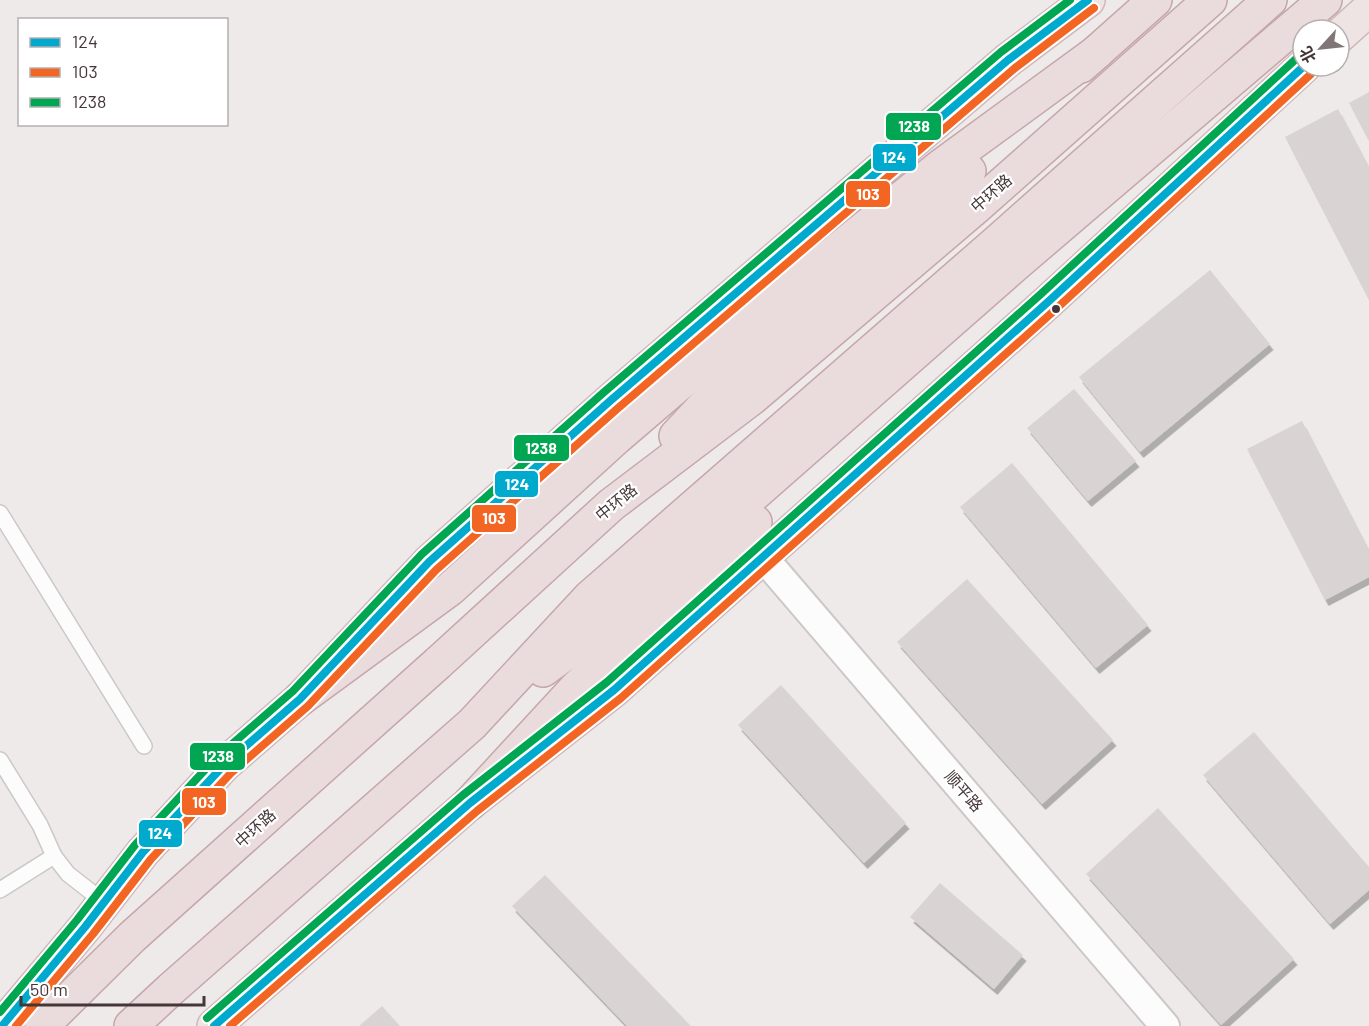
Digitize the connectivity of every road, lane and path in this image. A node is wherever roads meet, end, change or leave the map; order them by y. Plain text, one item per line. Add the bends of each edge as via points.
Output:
1 (1088, 0) edge
2 (1155, 0) edge
3 (1210, 0) edge
4 (1270, 0) edge
5 (1325, 0) edge
6 (1369, 9) edge
7 (1351, 25) edge
8 (1097, 52) junction
9 (1291, 78) edge
10 (1016, 264) junction
11 (611, 505) junction
12 (0, 513) edge
13 (762, 556) junction
14 (300, 699) junction
15 (472, 724) junction
16 (144, 746) dead end
17 (0, 760) edge
18 (470, 803) junction
19 (54, 856) junction
20 (0, 890) edge
21 (94, 915) junction
22 (2, 1026) edge
23 (42, 1026) edge
24 (47, 1026) edge
25 (131, 1026) edge
26 (214, 1026) edge
27 (1165, 1026) edge

1 - 14 main road via 1008,60 454,539
2 - 8 highway
3 - 11 highway, 中环路 via 752,398
4 - 15 highway via 590,597
5 - 10 highway
6 - 7 main road
8 - 11 highway via 953,185 734,374
8 - 14 highway via 942,166 806,276 616,438 450,589
9 - 13 main road via 1049,301
10 - 15 highway via 610,620
10 - 18 highway via 801,477 577,687
11 - 23 highway, 中环路, bridge via 132,938
12 - 16 lane
13 - 18 main road via 614,690
13 - 27 street, 顺平路
14 - 21 main road via 224,765 143,852
15 - 25 highway
17 - 19 lane
18 - 26 main road
19 - 20 lane
19 - 21 lane
21 - 22 main road
21 - 24 main road via 62,969

